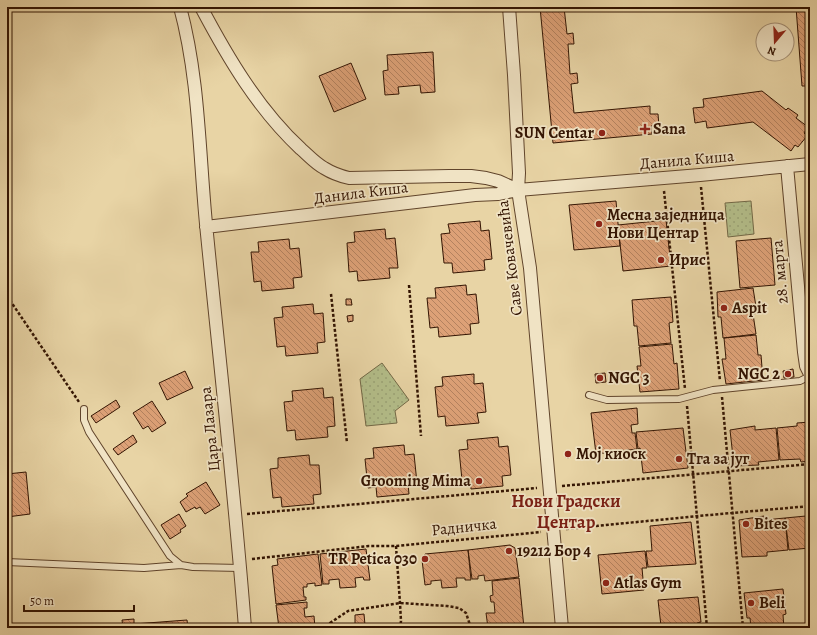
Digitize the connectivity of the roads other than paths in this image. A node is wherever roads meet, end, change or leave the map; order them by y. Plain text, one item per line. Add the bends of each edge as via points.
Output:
1 (180, 7) edge
2 (201, 7) edge
3 (509, 7) edge
4 (810, 164) edge
5 (787, 166) junction
6 (518, 190) junction
7 (206, 227) junction
8 (810, 375) edge
9 (589, 396) dead end
10 (84, 409) road end
11 (7, 562) edge
12 (240, 564) junction
13 (180, 565) junction
14 (245, 628) edge
15 (562, 628) edge

1 - 7 street, Цара Лазара via 193,72
2 - 6 street, Саве Ковачевића via 264,108 281,130 325,169 349,178 486,178
3 - 6 street
4 - 5 street, Данила Киша
5 - 6 street, Данила Киша
5 - 8 street, 28. марта via 804,352
6 - 7 street, Данила Киша
6 - 15 street, Саве Ковачевића via 530,268
7 - 12 street, Цара Лазара
8 - 9 lane via 800,381 713,390 679,399 607,400
10 - 13 lane via 84,420 89,432 170,556
11 - 13 lane via 144,568
12 - 13 lane via 193,567
12 - 14 street, Цара Лазара

